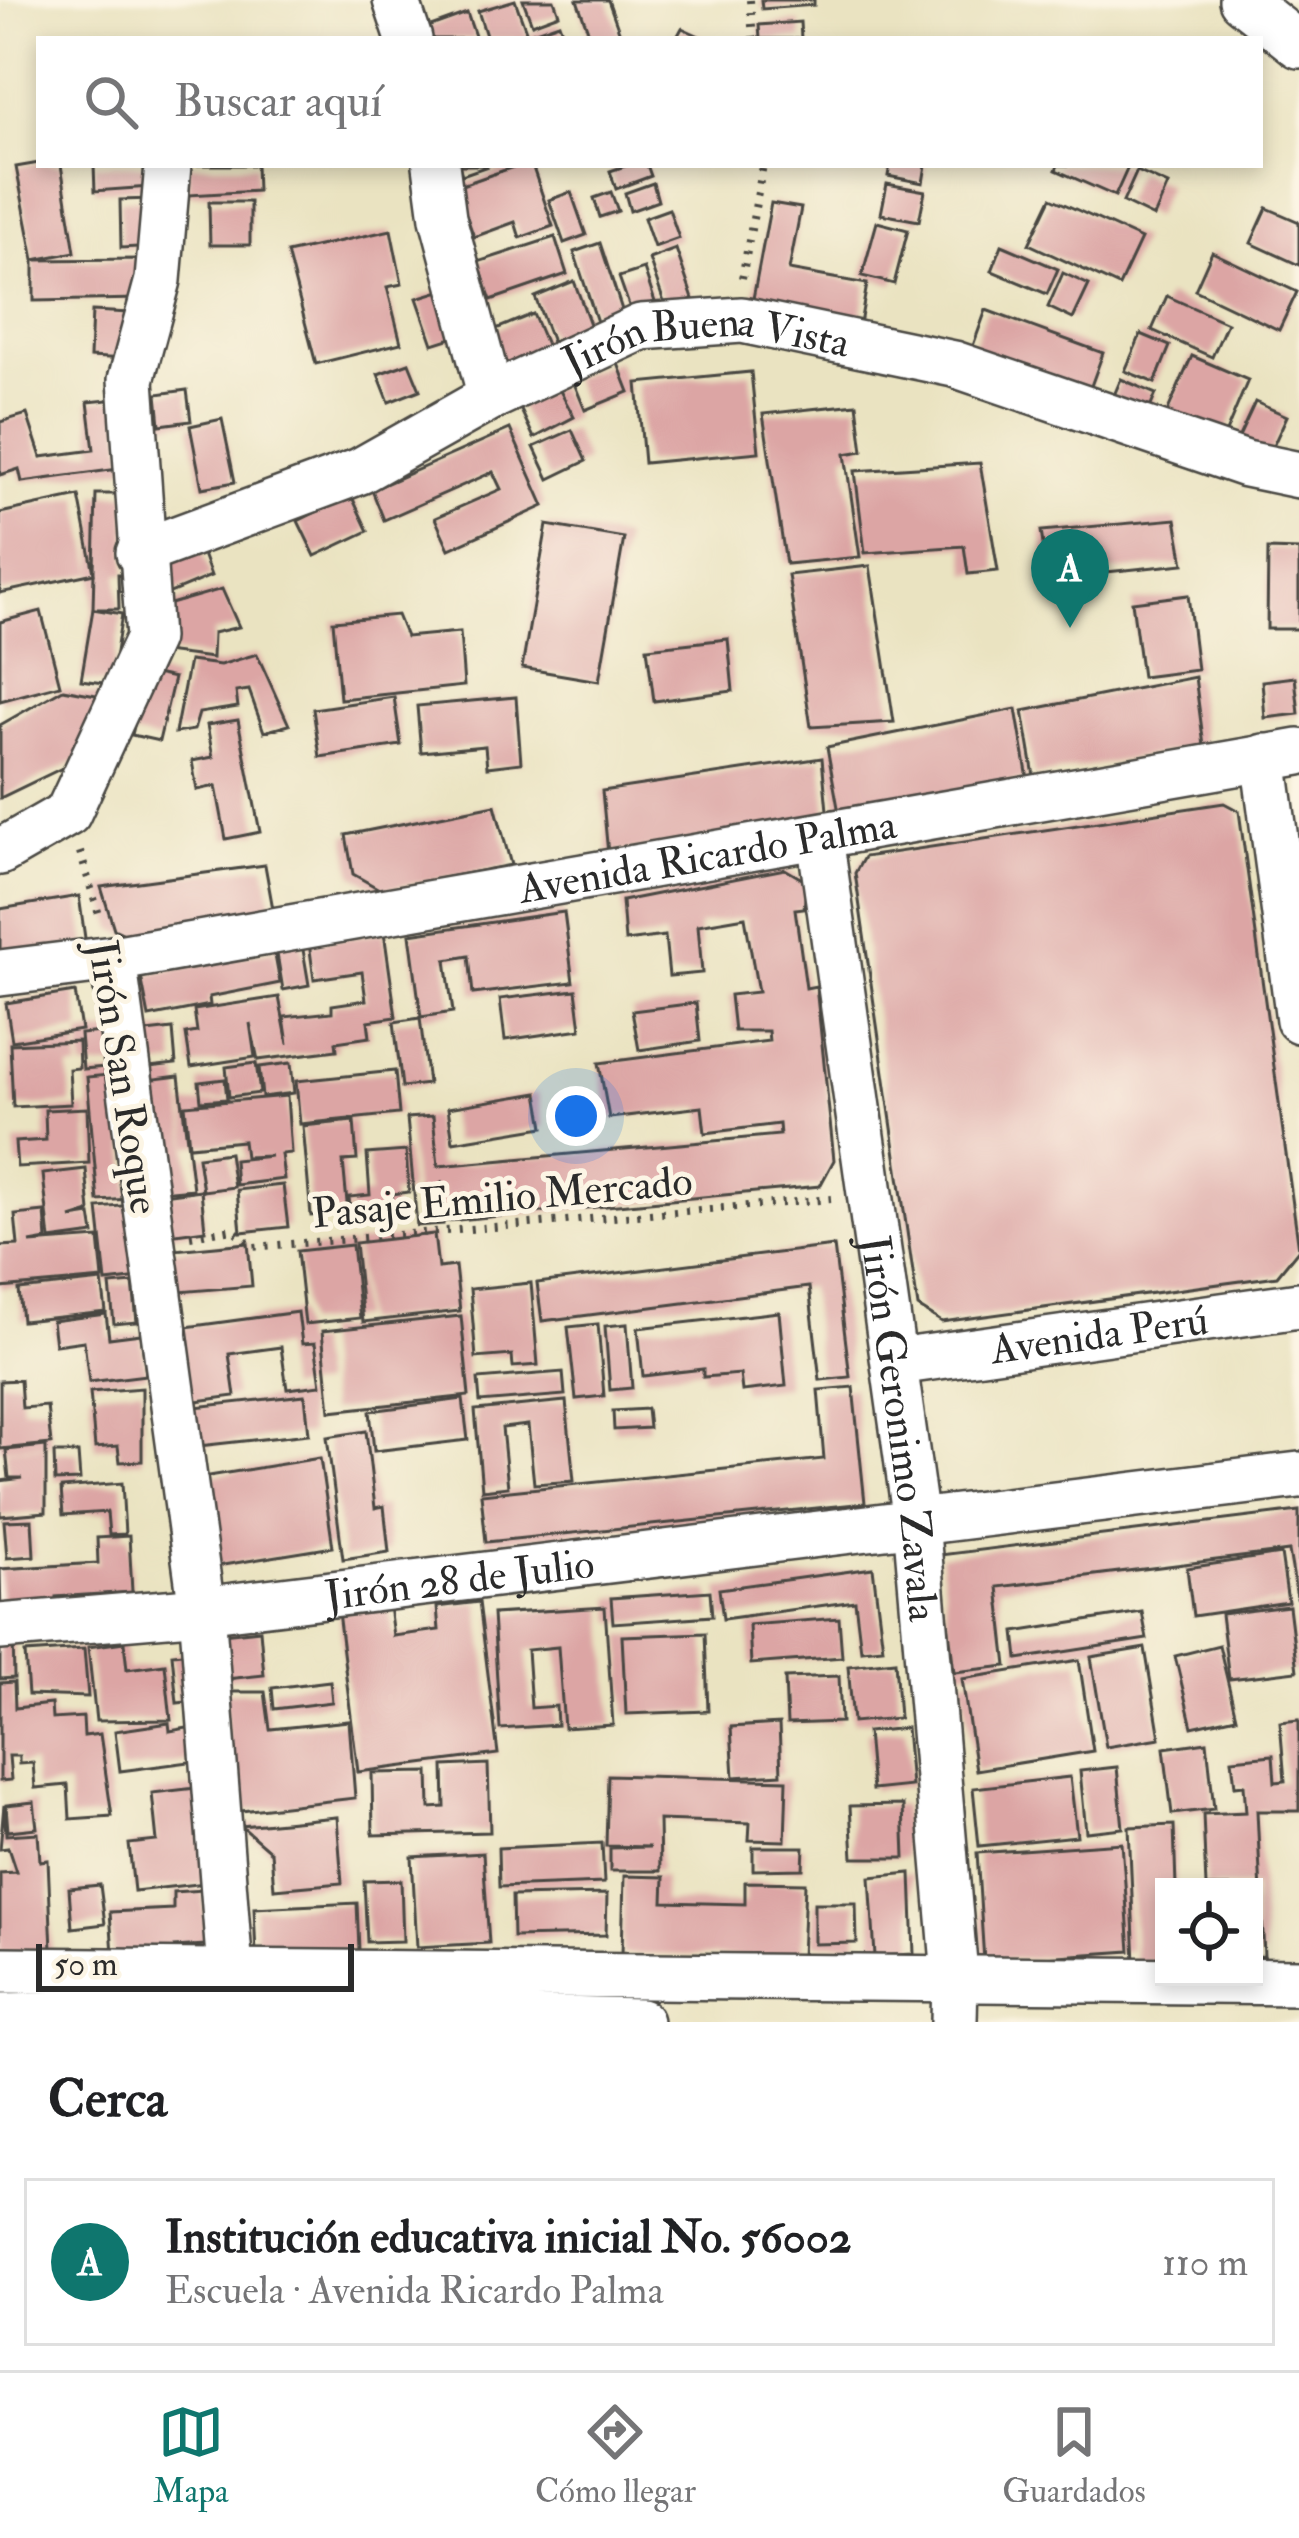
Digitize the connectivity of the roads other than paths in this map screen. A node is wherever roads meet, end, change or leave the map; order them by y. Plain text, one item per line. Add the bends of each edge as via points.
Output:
1 (396, 0) edge
2 (1242, 0) edge
3 (408, 36) edge
4 (1299, 45) edge
5 (168, 168) edge
6 (436, 168) edge
7 (490, 397) junction
8 (1299, 475) edge
9 (139, 553) junction
10 (1282, 755) edge
11 (820, 837) junction
12 (3, 845) edge
13 (113, 959) junction
14 (0, 974) edge
15 (1299, 1020) edge
16 (1299, 1306) edge
17 (897, 1362) junction
18 (1299, 1475) edge
19 (916, 1521) junction
20 (202, 1610) junction
21 (0, 1628) edge
22 (0, 1970) edge
23 (955, 1976) junction
24 (1299, 1982) edge
25 (233, 2001) edge
26 (0, 2015) edge
27 (640, 2022) edge
28 (954, 2022) edge

1 - 3 street
2 - 4 street
5 - 9 street via 158,280 131,380
6 - 7 street
7 - 8 street, Jirón Buena Vista via 641,327 734,321 954,364
7 - 9 street, Jirón Buena Vista via 360,471
9 - 12 street via 149,638 68,813
10 - 11 street, Avenida Ricardo Palma
10 - 15 street
11 - 13 street, Avenida Ricardo Palma
11 - 17 street, Jirón Geronimo Zavala
13 - 14 street, Avenida Ricardo Palma
13 - 20 street, Jirón San Roque
16 - 17 street, Avenida Perú
17 - 19 street, Jirón Geronimo Zavala
18 - 19 street
19 - 20 street, Jirón 28 de Julio
19 - 23 street, Jirón Geronimo Zavala
20 - 21 street, Jirón 28 de Julio
20 - 25 street, Jirón San Roque
22 - 25 street
23 - 24 street
23 - 25 street
23 - 28 street, Jirón Geronimo Zavala
25 - 26 street
25 - 27 street

